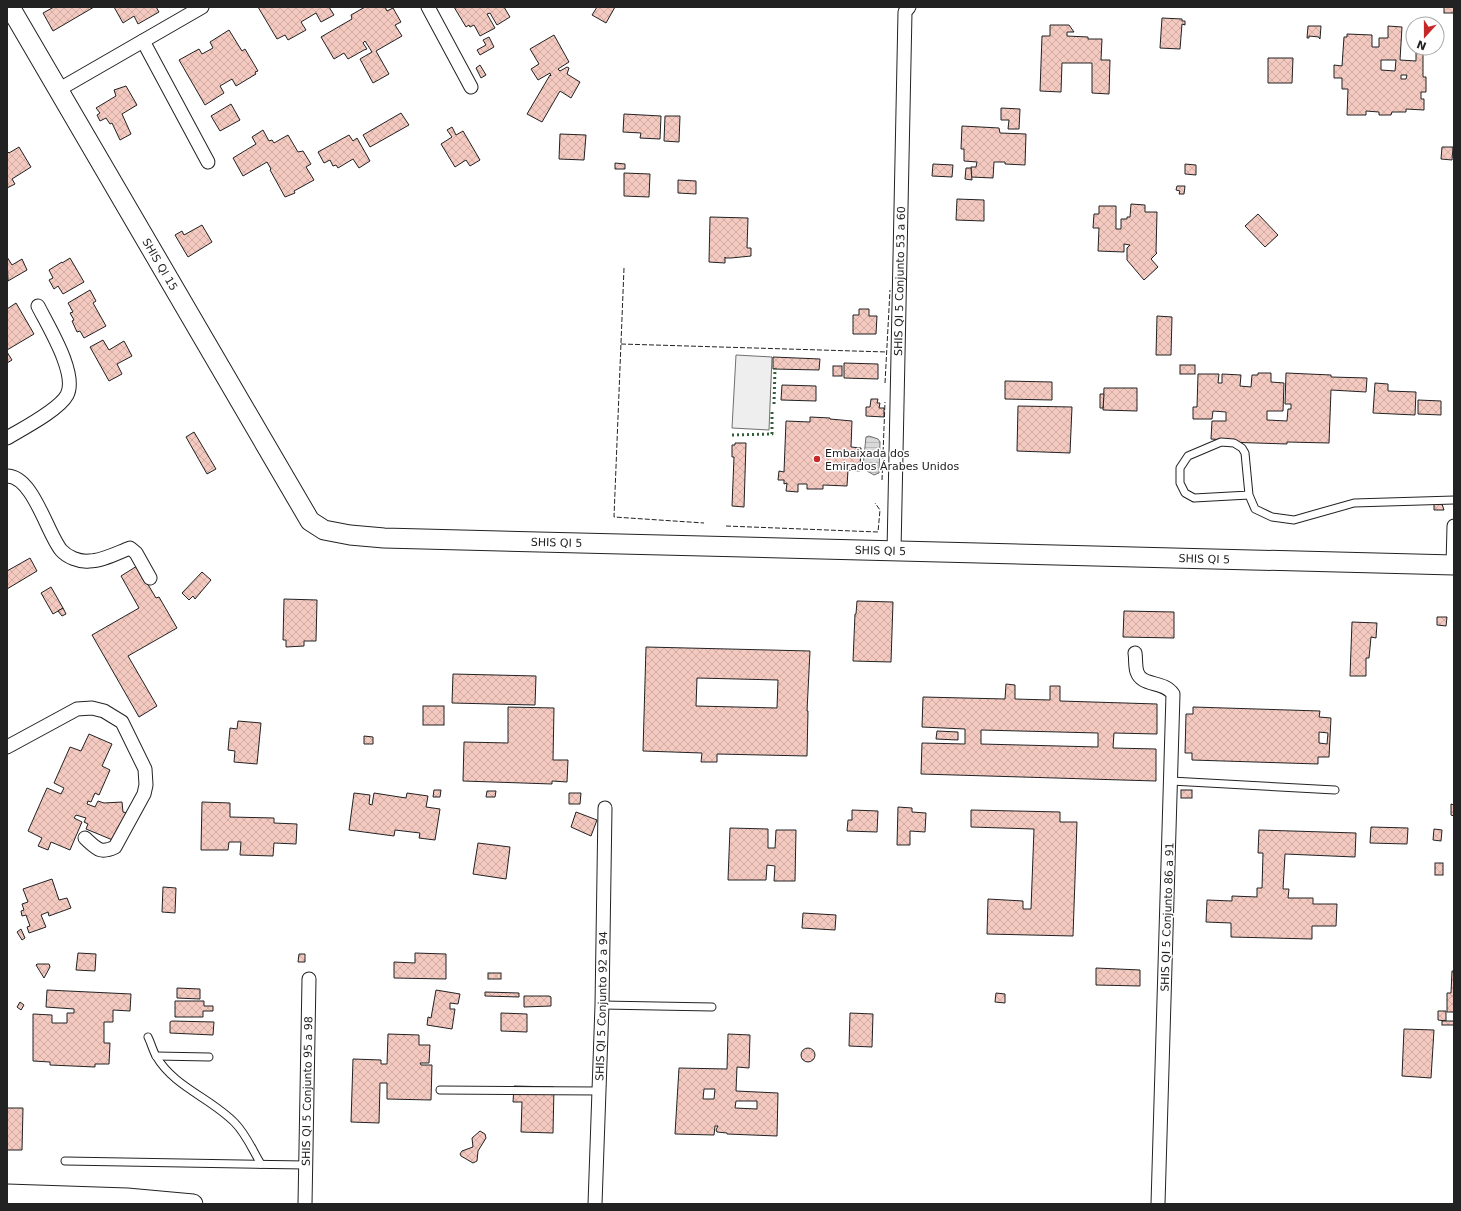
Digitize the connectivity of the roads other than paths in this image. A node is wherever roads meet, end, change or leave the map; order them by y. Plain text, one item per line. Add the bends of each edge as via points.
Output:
1 (10, 7) edge
2 (202, 7) edge
3 (428, 7) edge
4 (907, 9) edge
5 (144, 41) junction
6 (471, 87) dead end
7 (58, 90) junction
8 (208, 162) dead end
9 (38, 306) dead end
10 (7, 438) edge
11 (7, 476) edge
12 (1249, 495) junction
13 (1454, 500) edge
14 (310, 521) joint
15 (1454, 526) edge
16 (894, 551) junction
17 (1453, 565) edge
18 (150, 578) dead end
19 (1135, 653) dead end
20 (7, 747) edge
21 (1171, 781) junction
22 (1335, 790) dead end
23 (605, 808) dead end
24 (85, 838) dead end
25 (308, 979) dead end
26 (602, 1005) junction
27 (712, 1007) dead end
28 (148, 1037) dead end
29 (156, 1056) junction
30 (209, 1057) dead end
31 (440, 1090) dead end
32 (599, 1091) junction
33 (65, 1161) dead end
34 (261, 1164) junction
35 (306, 1165) junction
36 (7, 1194) edge
37 (127, 1201) edge
38 (193, 1204) edge
39 (305, 1204) edge
40 (595, 1204) edge
41 (1158, 1204) edge

1 - 7 street, SHIS QI 15
2 - 5 street
3 - 6 street
4 - 16 street, SHIS QI 5 Conjunto 53 a 60
5 - 7 street
5 - 8 street
7 - 14 street, SHIS QI 15
9 - 10 street via 67,363 70,381 68,394 57,407
11 - 18 street via 22,482 31,494 61,551 74,559 89,562 130,548 136,553
12 - 12 lane via 1245,453 1234,443 1221,442 1188,456 1180,468 1180,483 1185,493 1194,498
12 - 13 lane via 1255,509 1272,517 1294,520 1354,503
14 - 16 street, SHIS QI 5 via 324,530 384,538
15 - 17 street
16 - 17 street, SHIS QI 5
19 - 21 street, SHIS QI 5 Conjunto 86 a 91 via 1137,672 1142,679 1170,689 1173,694
20 - 24 street via 77,709 92,708 104,711 122,722 145,769 144,794 115,847 101,851
21 - 22 lane
21 - 41 street, SHIS QI 5 Conjunto 86 a 91
23 - 26 street, SHIS QI 5 Conjunto 92 a 94
25 - 35 street, SHIS QI 5 Conjunto 95 a 98
26 - 27 lane
26 - 32 street, SHIS QI 5 Conjunto 92 a 94
28 - 29 lane
29 - 30 lane
29 - 34 lane via 179,1082 215,1105 236,1124
31 - 32 lane
32 - 40 street, SHIS QI 5 Conjunto 92 a 94
33 - 34 lane
34 - 35 lane
35 - 39 street, SHIS QI 5 Conjunto 95 a 98
36 - 37 street
37 - 38 street

